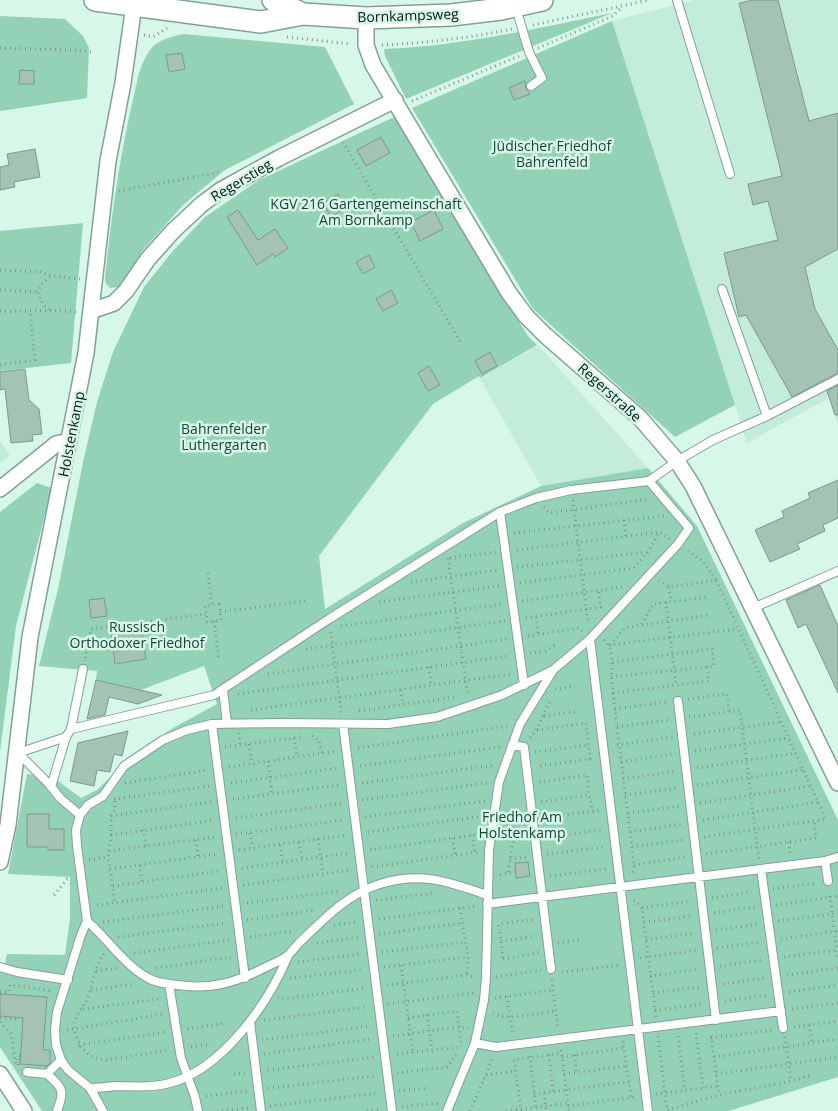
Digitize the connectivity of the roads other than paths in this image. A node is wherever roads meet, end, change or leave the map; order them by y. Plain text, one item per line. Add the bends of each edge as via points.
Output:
1 (95, 0) edge
2 (273, 0) edge
3 (542, 0) edge
4 (677, 0) edge
5 (134, 2) edge
6 (484, 6) edge
7 (515, 6) junction
8 (304, 14) junction
9 (366, 18) junction
10 (531, 86) dead end
11 (395, 100) junction
12 (730, 174) dead end
13 (722, 289) dead end
14 (86, 311) junction
15 (838, 379) edge
16 (767, 416) junction
17 (69, 441) junction
18 (677, 461) junction
19 (649, 481) junction
20 (0, 489) edge
21 (500, 512) junction
22 (838, 571) edge
23 (753, 608) junction
24 (590, 639) junction
25 (83, 669) road end
26 (553, 670) junction
27 (524, 685) junction
28 (224, 693) junction
29 (678, 701) road end
30 (227, 723) junction
31 (212, 724) junction
32 (343, 724) junction
33 (72, 729) junction
34 (66, 737) junction
35 (512, 745) junction
36 (18, 752) junction
37 (838, 783) edge
38 (51, 787) junction
39 (80, 815) junction
40 (838, 857) edge
41 (825, 861) junction
42 (0, 862) edge
43 (761, 869) junction
44 (699, 878) junction
45 (828, 881) road end
46 (621, 888) junction
47 (364, 890) junction
48 (487, 895) junction
49 (542, 896) junction
50 (487, 904) junction
51 (87, 921) junction
52 (288, 956) junction
53 (0, 967) edge
54 (551, 969) road end
55 (245, 978) junction
56 (68, 980) junction
57 (169, 984) junction
58 (781, 1011) junction
59 (712, 1020) junction
60 (250, 1022) junction
61 (783, 1028) road end
62 (638, 1030) junction
63 (475, 1043) junction
64 (61, 1060) junction
65 (27, 1072) road end
66 (0, 1074) edge
67 (47, 1074) junction
68 (187, 1078) junction
69 (90, 1088) junction
70 (98, 1107) edge
71 (260, 1109) edge
72 (391, 1110) edge
73 (24, 1111) edge
74 (57, 1111) edge
75 (103, 1111) edge
76 (198, 1111) edge
77 (447, 1111) edge
78 (648, 1111) edge

1 - 5 main road, Bornkampsweg
2 - 8 main road, Bornkampsweg
3 - 7 main road, Bornkampsweg
4 - 12 lane
5 - 8 main road, Bornkampsweg via 261,22
5 - 14 street, Holstenkamp
6 - 7 main road, Bornkampsweg
6 - 9 main road, Bornkampsweg via 419,17
7 - 10 lane via 529,52 542,78
8 - 9 main road, Bornkampsweg
9 - 11 street, Regerstraße via 366,45 373,66
11 - 14 street, Regerstieg via 245,176 202,204 148,258 114,303
11 - 18 street, Regerstraße via 509,293 526,316 640,418
13 - 16 lane
14 - 17 street, Holstenkamp via 86,353
15 - 16 lane
16 - 18 lane via 713,440
17 - 20 street via 56,444
17 - 36 street, Holstenkamp via 30,636
18 - 19 lane
18 - 23 street, Regerstraße via 693,486
19 - 21 lane via 571,490 536,498
19 - 24 lane via 689,528
21 - 27 lane
21 - 28 lane via 329,619 242,677
22 - 23 lane
23 - 37 street, Regerstraße
24 - 26 lane
24 - 46 lane
25 - 33 lane
26 - 27 lane
26 - 35 lane via 520,724
27 - 32 lane via 437,716 388,724
28 - 30 lane
28 - 33 lane
29 - 44 lane
30 - 31 lane
30 - 32 lane
31 - 39 lane via 187,730 148,749 124,766 103,796
31 - 55 lane
32 - 47 lane
33 - 34 lane
34 - 36 lane
34 - 38 lane
35 - 48 lane via 496,799
35 - 49 lane via 524,747
36 - 38 lane
36 - 42 street, Holstenkamp
38 - 39 lane
39 - 51 lane via 76,846
40 - 41 lane
41 - 43 lane
41 - 45 lane
43 - 44 lane
43 - 58 lane
44 - 46 lane
44 - 59 lane via 714,1002
46 - 49 lane
46 - 62 lane
47 - 48 lane via 408,878 433,878
47 - 52 lane via 336,908
47 - 72 lane
48 - 50 lane
49 - 50 lane
49 - 54 lane
50 - 63 lane via 486,978
51 - 56 lane
51 - 57 lane via 135,968 150,979
52 - 55 lane
52 - 60 lane
53 - 56 lane
55 - 57 lane via 207,988
56 - 64 lane via 57,1012 55,1030
57 - 68 lane via 180,1058
58 - 59 lane
58 - 61 lane
59 - 62 lane
60 - 68 lane via 208,1065
60 - 71 lane
62 - 63 lane via 496,1047
62 - 78 lane
63 - 77 lane
64 - 67 lane
64 - 69 lane
65 - 67 lane
66 - 73 street
67 - 74 lane via 62,1090
68 - 69 lane via 148,1088
68 - 76 lane
69 - 70 lane
70 - 75 lane

